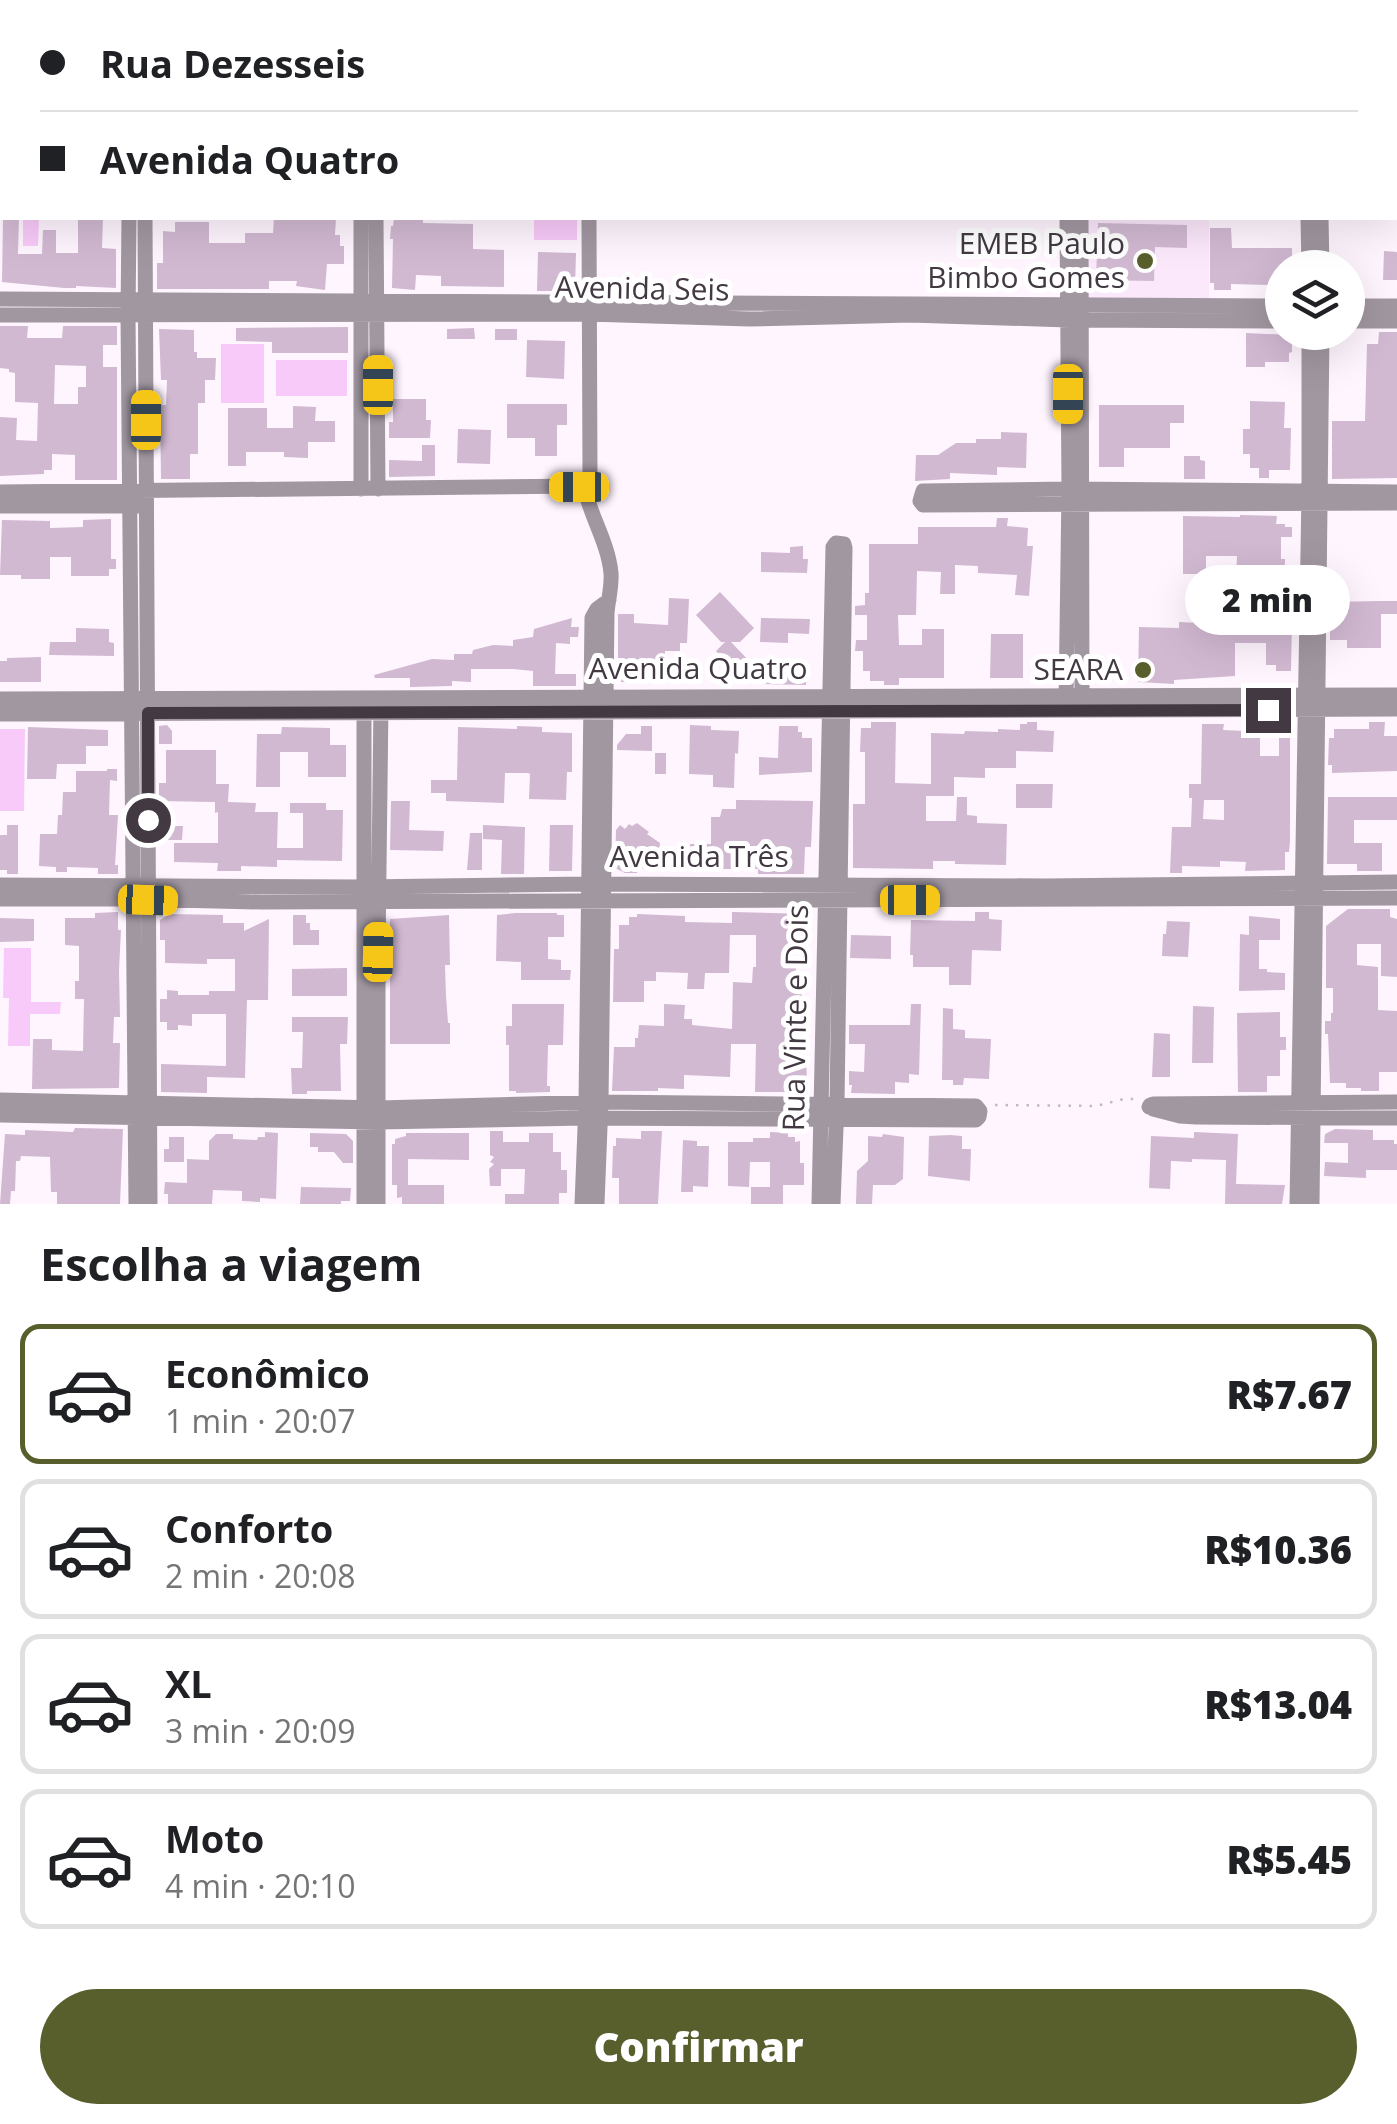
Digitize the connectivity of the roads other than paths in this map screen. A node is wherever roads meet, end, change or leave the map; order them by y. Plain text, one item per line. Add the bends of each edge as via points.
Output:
1 (130, 220) edge
2 (145, 220) edge
3 (361, 220) edge
4 (376, 220) edge
5 (589, 220) edge
6 (1067, 220) edge
7 (1082, 220) edge
8 (1308, 220) edge
9 (1321, 220) edge
10 (1309, 250) edge
11 (1322, 250) edge
12 (0, 299) edge
13 (1265, 306) edge
14 (1365, 306) edge
15 (1397, 306) edge
16 (137, 308) junction
17 (369, 308) junction
18 (588, 308) junction
19 (1075, 312) junction
20 (0, 314) edge
21 (1265, 320) edge
22 (1397, 320) edge
23 (1365, 321) edge
24 (1310, 350) edge
25 (1321, 350) edge
26 (586, 485) junction
27 (361, 489) junction
28 (378, 489) junction
29 (0, 492) edge
30 (1397, 492) edge
31 (1075, 497) junction
32 (139, 498) junction
33 (1315, 498) junction
34 (1397, 503) edge
35 (0, 506) edge
36 (1397, 695) edge
37 (0, 699) edge
38 (1074, 702) junction
39 (1312, 702) junction
40 (836, 704) junction
41 (598, 705) junction
42 (140, 706) junction
43 (373, 706) junction
44 (1397, 709) edge
45 (0, 714) edge
46 (1397, 882) edge
47 (0, 885) edge
48 (1309, 890) junction
49 (141, 892) junction
50 (595, 892) junction
51 (833, 893) junction
52 (371, 894) junction
53 (1397, 898) edge
54 (0, 900) edge
55 (0, 1100) edge
56 (1397, 1102) edge
57 (1151, 1104) road end
58 (978, 1107) road end
59 (144, 1110) junction
60 (1307, 1110) junction
61 (593, 1111) junction
62 (829, 1111) junction
63 (372, 1114) junction
64 (0, 1116) edge
65 (1397, 1118) edge
66 (136, 1204) edge
67 (150, 1204) edge
68 (364, 1204) edge
69 (378, 1204) edge
70 (582, 1204) edge
71 (597, 1204) edge
72 (818, 1204) edge
73 (833, 1204) edge
74 (1297, 1204) edge
75 (1312, 1204) edge

1 - 16 street
2 - 16 street
3 - 17 street
4 - 17 street
5 - 18 street
6 - 19 street
7 - 19 street
8 - 10 street
9 - 11 street
12 - 16 street, Avenida Seis
13 - 19 street, Avenida Seis
14 - 15 street
16 - 17 street, Avenida Seis
16 - 20 street, Avenida Seis
16 - 32 street
17 - 18 street, Avenida Seis
17 - 27 street
17 - 28 street
18 - 19 street, Avenida Seis
18 - 26 street
19 - 21 street, Avenida Seis
19 - 31 street
22 - 23 street
24 - 33 street
25 - 33 street
26 - 28 street
26 - 41 street via 612,579 603,610
27 - 28 street
27 - 32 street
29 - 32 street
30 - 33 street
31 - 31 street via 923,505 920,496 923,491
31 - 33 street
31 - 38 street
32 - 35 street
32 - 42 street
33 - 34 street
33 - 39 street
36 - 39 street, Avenida Quatro
37 - 42 street, Avenida Quatro
38 - 39 street, Avenida Quatro
38 - 40 street, Avenida Quatro
39 - 44 street, Avenida Quatro
39 - 48 street
40 - 40 street, Rua Vinte e Dois via 845,546 836,543 833,547
40 - 41 street, Avenida Quatro
40 - 51 street, Rua Vinte e Dois
41 - 43 street, Avenida Quatro
41 - 50 street
42 - 43 street, Avenida Quatro
42 - 45 street, Avenida Quatro
42 - 49 street
43 - 52 street
46 - 48 street, Avenida Três
47 - 49 street, Avenida Três
48 - 51 street, Avenida Três via 1046,886
48 - 53 street, Avenida Três
48 - 60 street
49 - 52 street, Avenida Três via 260,902
49 - 54 street, Avenida Três
49 - 59 street
50 - 51 street, Avenida Três
50 - 52 street, Avenida Três
50 - 61 street
51 - 62 street, Rua Vinte e Dois
52 - 63 street
55 - 59 street
56 - 60 street
57 - 60 street
58 - 62 street via 976,1120
59 - 63 street
59 - 64 street
59 - 66 street
59 - 67 street
60 - 65 street
60 - 74 street
60 - 75 street
61 - 62 street
61 - 63 street
61 - 70 street
61 - 71 street
62 - 72 street, Rua Vinte e Dois
62 - 73 street, Rua Vinte e Dois
63 - 68 street
63 - 69 street

